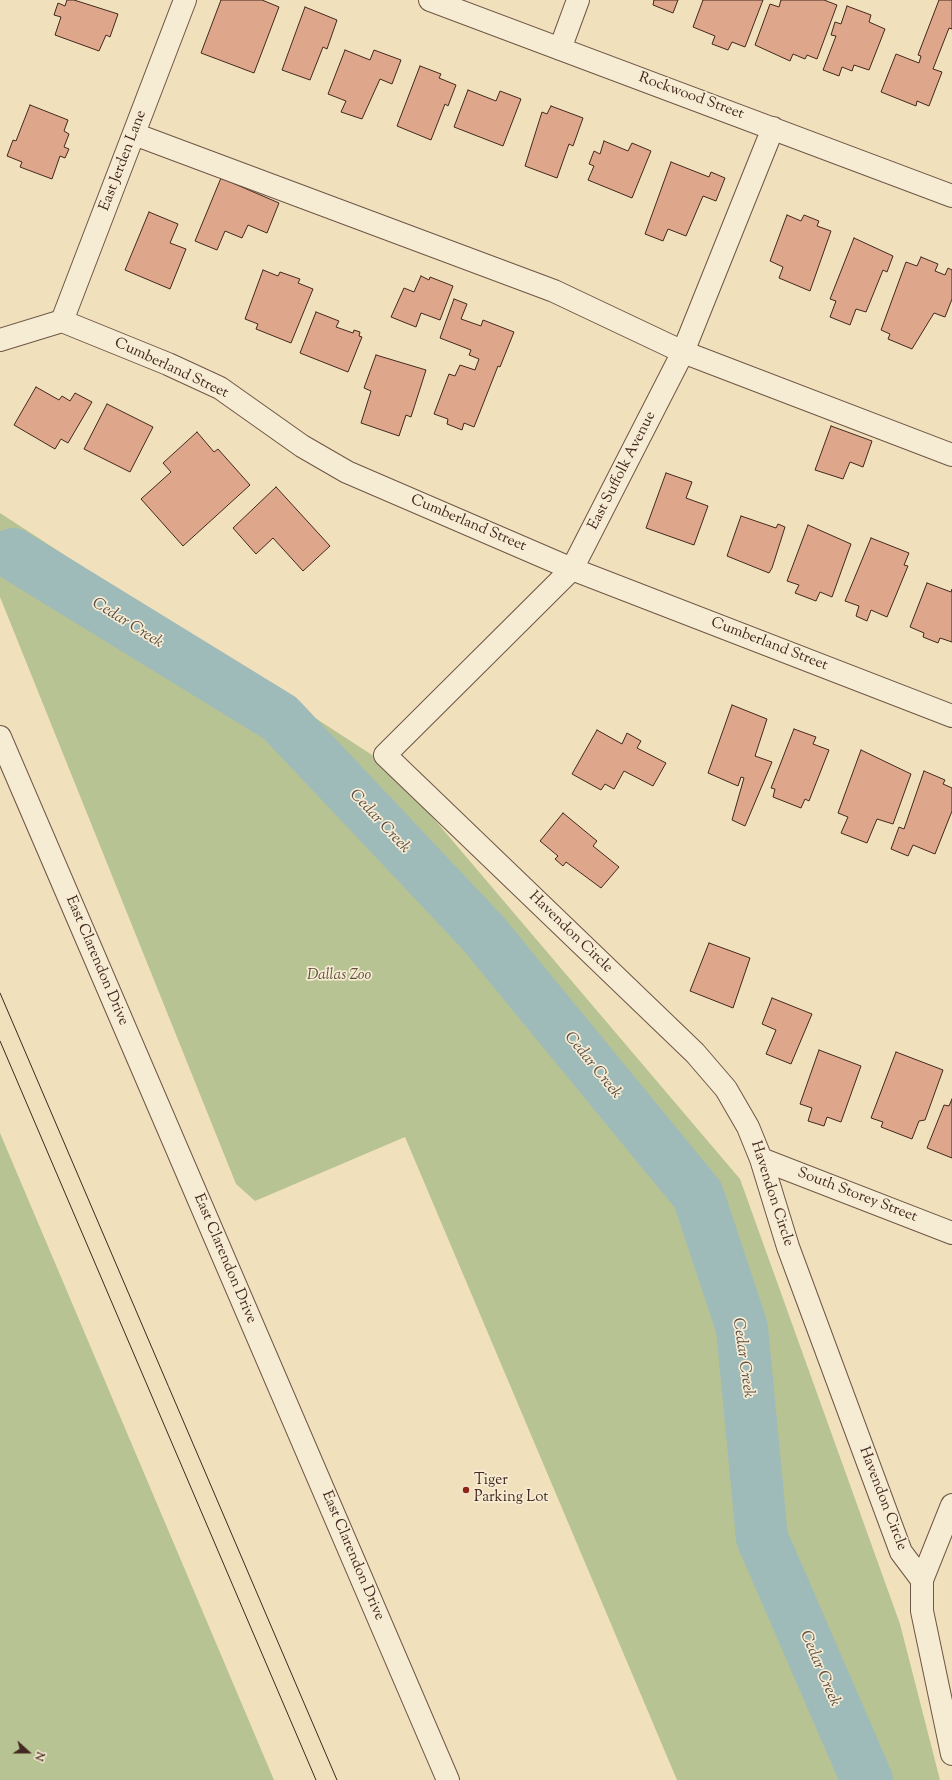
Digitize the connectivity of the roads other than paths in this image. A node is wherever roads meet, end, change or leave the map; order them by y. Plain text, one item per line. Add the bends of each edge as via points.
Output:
1 (185, 0) edge
2 (430, 0) edge
3 (578, 0) edge
4 (560, 49) junction
5 (773, 128) junction
6 (134, 134) junction
7 (952, 196) edge
8 (62, 321) junction
9 (0, 340) edge
10 (683, 352) junction
11 (952, 455) edge
12 (572, 569) junction
13 (952, 716) edge
14 (0, 737) edge
15 (385, 755) joint
16 (761, 1159) junction
17 (952, 1233) edge
18 (952, 1505) edge
19 (922, 1580) junction
20 (952, 1754) edge
21 (448, 1780) edge

1 - 6 street, East Jerden Lane
2 - 4 street, Rockwood Street
3 - 4 street
4 - 5 street, Rockwood Street
5 - 7 street, Rockwood Street
5 - 10 street, East Suffolk Avenue
6 - 8 street, East Jerden Lane
6 - 10 street via 554,291
8 - 9 street
8 - 12 street, Cumberland Street via 220,388 302,446 347,472
10 - 11 street
10 - 12 street, East Suffolk Avenue
12 - 13 street, Cumberland Street
12 - 15 street, East Suffolk Avenue
14 - 21 street, East Clarendon Drive
15 - 16 street, Havendon Circle via 695,1053 726,1089 748,1127
16 - 17 street, South Storey Street
16 - 19 street, Havendon Circle via 788,1247 901,1552
18 - 19 street
19 - 20 street via 922,1610

